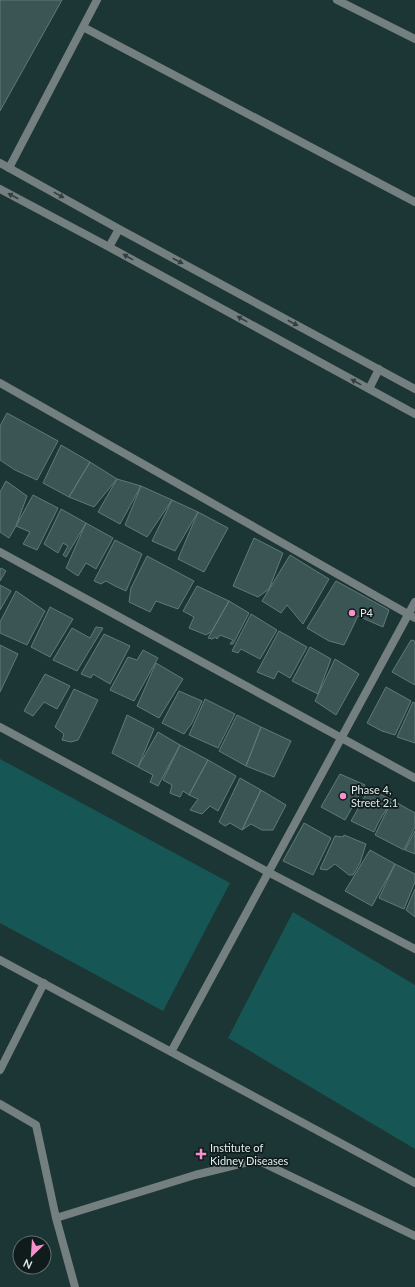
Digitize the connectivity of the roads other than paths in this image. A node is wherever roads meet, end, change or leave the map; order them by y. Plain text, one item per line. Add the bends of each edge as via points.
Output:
1 (97, 0) edge
2 (337, 0) edge
3 (83, 27) junction
4 (415, 39) edge
5 (0, 163) edge
6 (9, 168) junction
7 (0, 189) edge
8 (415, 202) edge
9 (119, 229) junction
10 (109, 247) junction
11 (379, 369) junction
12 (0, 383) edge
13 (369, 389) junction
14 (415, 389) edge
15 (415, 414) edge
16 (0, 552) edge
17 (415, 602) edge
18 (412, 616) edge
19 (0, 727) edge
20 (341, 739) junction
21 (415, 778) edge
22 (268, 872) junction
23 (415, 950) edge
24 (0, 960) edge
25 (44, 984) junction
26 (171, 1052) junction
27 (0, 1070) edge
28 (0, 1104) edge
29 (415, 1183) edge
30 (56, 1218) junction
31 (415, 1236) edge
32 (75, 1287) edge

1 - 3 street
2 - 4 street
3 - 6 street
3 - 8 street
5 - 6 street
6 -> 9 street
10 -> 7 street
9 - 10 street
9 -> 11 street
13 -> 10 street
11 - 13 street
11 - 14 street
12 - 18 street
13 - 15 street
16 - 20 street
17 - 18 street
18 - 20 street
19 - 22 street
20 - 21 street
20 - 22 street
22 - 23 street
22 - 26 street
24 - 25 street
25 - 26 street
25 - 27 street
26 - 29 street
28 - 30 street via 36,1125
30 - 31 street via 195,1175 257,1160
30 - 32 street

